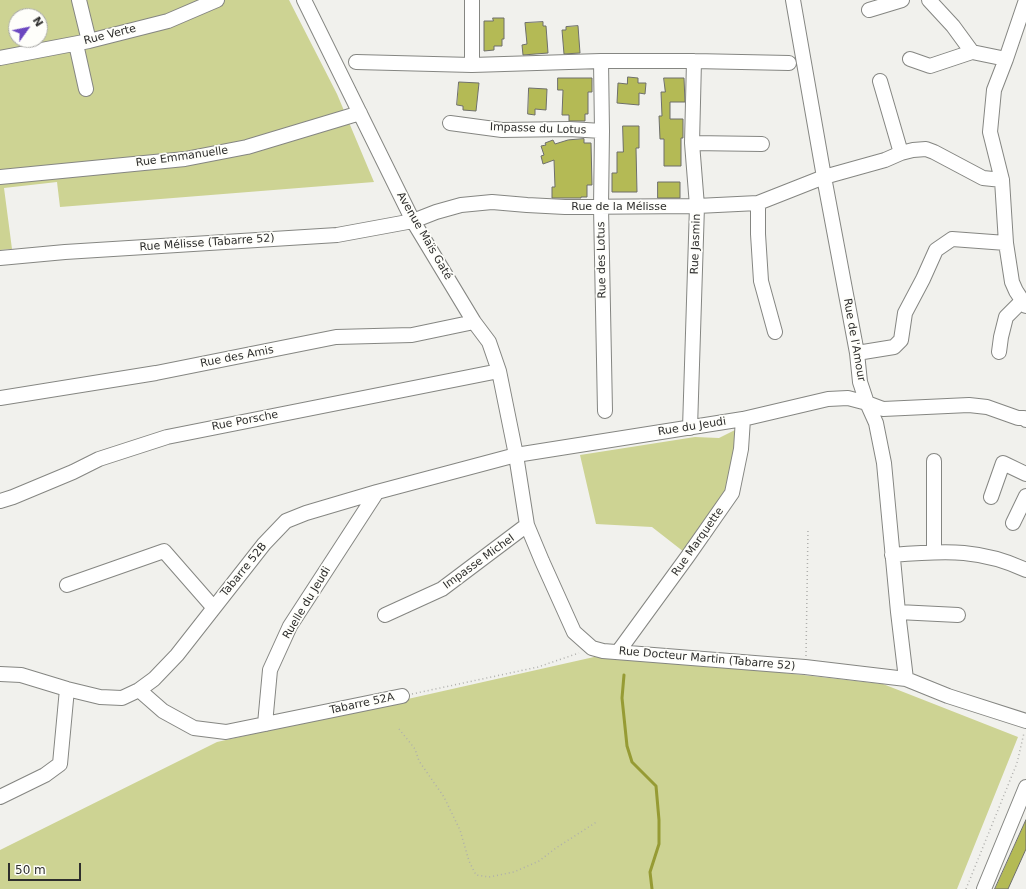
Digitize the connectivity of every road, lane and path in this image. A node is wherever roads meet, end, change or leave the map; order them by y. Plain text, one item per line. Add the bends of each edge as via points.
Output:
1 (79, 0) edge
2 (217, 0) edge
3 (304, 0) edge
4 (472, 0) edge
5 (793, 0) edge
6 (902, 0) edge
7 (929, 0) edge
8 (1026, 0) edge
9 (869, 10) dead end
10 (83, 43) junction
11 (972, 52) junction
12 (0, 58) edge
13 (910, 59) dead end
14 (1006, 59) junction
15 (601, 61) junction
16 (694, 61) junction
17 (356, 62) dead end
18 (790, 63) dead end
19 (472, 64) junction
20 (880, 81) dead end
21 (86, 89) dead end
22 (360, 113) junction
23 (450, 123) dead end
24 (602, 131) junction
25 (692, 143) junction
26 (762, 144) dead end
27 (901, 153) junction
28 (0, 177) edge
29 (824, 177) junction
30 (1002, 180) junction
31 (758, 203) junction
32 (697, 206) junction
33 (601, 207) junction
34 (413, 221) junction
35 (1006, 242) junction
36 (0, 258) edge
37 (1024, 303) edge
38 (474, 322) junction
39 (775, 332) dead end
40 (999, 352) dead end
41 (857, 353) junction
42 (499, 371) junction
43 (0, 398) edge
44 (867, 403) junction
45 (605, 411) dead end
46 (1025, 418) edge
47 (743, 419) junction
48 (690, 428) junction
49 (516, 455) junction
50 (934, 461) dead end
51 (1026, 474) edge
52 (377, 492) junction
53 (1026, 496) edge
54 (991, 498) dead end
55 (0, 501) edge
56 (1013, 523) dead end
57 (527, 525) junction
58 (808, 530) dead end
59 (934, 552) junction
60 (892, 555) junction
61 (1026, 570) edge
62 (67, 585) dead end
63 (213, 607) junction
64 (898, 612) junction
65 (384, 615) dead end
66 (958, 616) dead end
67 (592, 648) junction
68 (618, 652) junction
69 (805, 667) junction
70 (0, 674) edge
71 (906, 680) junction
72 (67, 689) junction
73 (139, 690) junction
74 (402, 696) joint
75 (265, 724) junction
76 (1025, 725) edge
77 (399, 729) dead end
78 (1026, 787) edge
79 (0, 797) edge
80 (598, 822) dead end
81 (966, 889) edge
82 (984, 889) edge

1 - 10 street
2 - 10 street, Rue Verte via 168,21
3 - 22 street, Avenue Maïs Gaté
4 - 19 street
5 - 29 street, Rue de l'Amour
6 - 9 street
7 - 11 street
8 - 14 street
10 - 12 street, Rue Verte
10 - 21 street
11 - 13 street via 930,66
11 - 14 street
14 - 30 street via 994,90 990,132
15 - 16 street
15 - 19 street
15 - 24 street, Rue des Lotus
16 - 18 street
16 - 25 street, Rue Jasmin
17 - 19 street
20 - 27 street
22 - 28 street, Rue Emmanuelle via 247,147 185,159
22 - 34 street, Avenue Maïs Gaté
23 - 24 street, Impasse du Lotus via 502,130
24 - 33 street, Rue des Lotus
25 - 26 street
25 - 32 street, Rue Jasmin
27 - 29 street, Rue de la Mélisse
27 - 30 street, Rue de la Mélisse via 926,149 983,178
29 - 31 street, Rue de la Mélisse
29 - 41 street, Rue de l'Amour
30 - 35 street
31 - 32 street, Rue de la Mélisse
31 - 39 street via 761,281
32 - 33 street, Rue de la Mélisse
32 - 48 street, Rue Jasmin
33 - 34 street, Rue de la Mélisse via 492,202 461,205
33 - 45 street, Rue des Lotus
34 - 36 street, Rue Mélisse (Tabarre 52) via 337,235
34 - 38 street, Avenue Maïs Gaté
35 - 37 street via 1012,282
35 - 41 street via 952,239 936,250 905,313 900,340 894,346
37 - 40 street via 1006,317
38 - 42 street, Avenue Maïs Gaté via 489,342
38 - 43 street, Rue des Amis via 412,335 336,337 156,372
41 - 44 street, Rue de l'Amour via 860,382
42 - 49 street, Avenue Maïs Gaté
42 - 55 street, Rue Porsche via 167,437 99,459
44 - 46 street, Rue du Jeudi via 883,410 969,405 987,407
44 - 47 street, Rue du Jeudi via 848,398 828,399
44 - 60 street, Rue de l'Amour via 876,423 884,463
47 - 48 street, Rue du Jeudi
47 - 68 street, Rue Marquette via 741,449 732,493
48 - 49 street, Rue du Jeudi
49 - 52 street, Tabarre 52B
49 - 57 street
50 - 59 street
51 - 54 street via 1003,463
52 - 63 street, Tabarre 52B via 286,521
52 - 75 street, Ruelle du Jeudi via 290,626 270,670
53 - 56 street
57 - 65 street, Impasse Michel via 442,589
57 - 67 street via 574,632
58 - 69 path
59 - 60 street
59 - 61 street via 974,554
60 - 64 street, Rue de l'Amour
62 - 63 street via 164,551
63 - 73 street, Tabarre 52B via 177,655 154,679
64 - 66 street
64 - 71 street, Rue de l'Amour
67 - 68 street, Rue Docteur Martin (Tabarre 52)
67 - 74 path, Tabarre 52A via 538,667
68 - 69 street, Rue Docteur Martin (Tabarre 52)
69 - 71 street, Rue Docteur Martin (Tabarre 52)
70 - 72 street, Tabarre 52B via 21,675
71 - 76 street, Rue Docteur Martin (Tabarre 52)
72 - 73 street, Tabarre 52B via 100,697 122,698
72 - 79 street via 60,764 45,775
73 - 75 street, Tabarre 52A via 163,711 194,728 226,732
74 - 75 street, Tabarre 52A
76 - 81 path via 1016,763
77 - 80 path via 415,749 419,761 444,798 460,830 476,875 489,877 514,872 539,861
78 - 82 street

